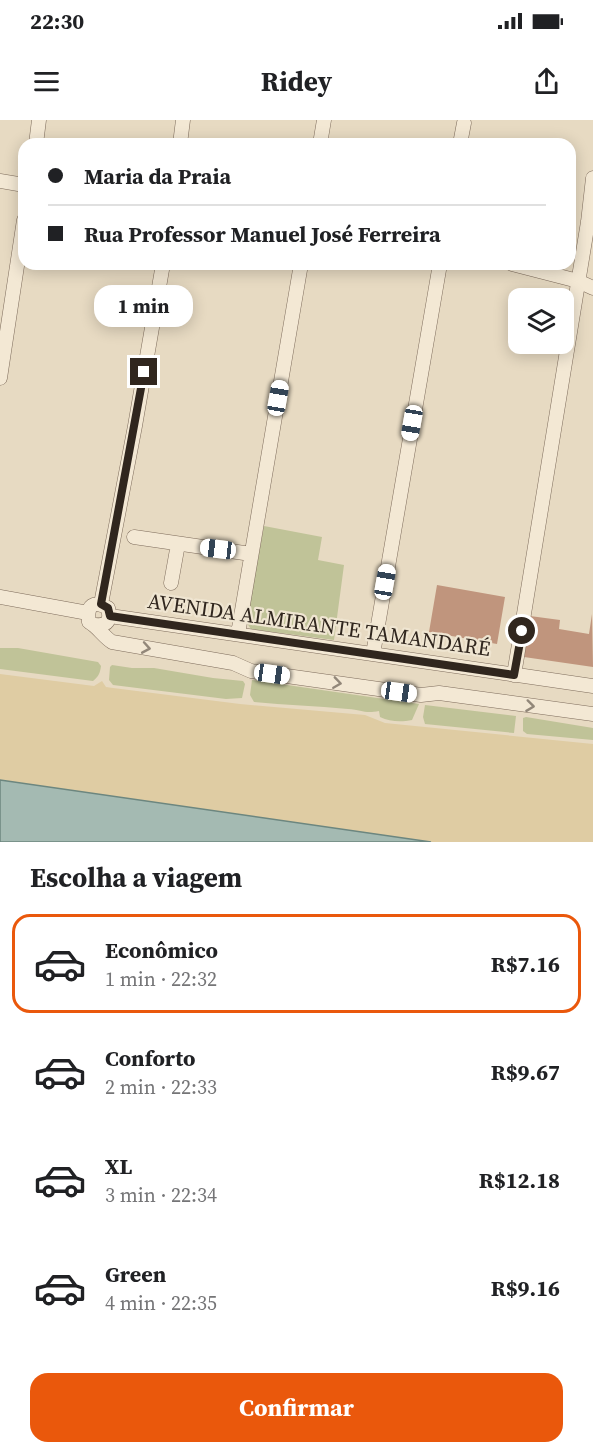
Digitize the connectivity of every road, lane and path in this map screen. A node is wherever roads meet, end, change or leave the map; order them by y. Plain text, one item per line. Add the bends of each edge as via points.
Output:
1 (39, 120) edge
2 (183, 120) edge
3 (324, 120) edge
4 (464, 123) dead end
5 (37, 138) edge
6 (181, 138) edge
7 (321, 138) edge
8 (461, 138) edge
9 (593, 178) edge
10 (0, 181) edge
11 (18, 184) edge
12 (590, 222) edge
13 (18, 260) edge
14 (162, 270) edge
15 (300, 270) edge
16 (439, 270) edge
17 (535, 270) edge
18 (578, 281) junction
19 (593, 288) edge
20 (0, 378) edge
21 (134, 537) dead end
22 (178, 544) junction
23 (252, 554) junction
24 (171, 583) dead end
25 (0, 597) edge
26 (101, 604) junction
27 (87, 613) junction
28 (110, 616) junction
29 (95, 625) junction
30 (238, 634) junction
31 (373, 654) junction
32 (514, 675) junction
33 (593, 686) edge
34 (593, 714) edge

1 - 5 street
2 - 6 street
3 - 7 street
4 - 8 street
9 - 12 street
10 - 11 street
12 - 18 street
13 - 20 street
14 - 26 street
15 - 23 street
16 - 31 street
17 - 18 street
18 - 19 street
18 - 32 street
21 - 22 street
22 - 23 street
22 - 24 street
23 - 30 street
25 - 27 street
26 - 27 street via 95,604
26 - 28 street via 108,608
27 - 29 street
28 - 29 street via 103,626
28 - 30 street, AVENIDA ALMIRANTE TAMANDARÉ
29 -> 34 street via 112,642 233,663 251,670 421,695 439,693
30 - 31 street, AVENIDA ALMIRANTE TAMANDARÉ
31 - 32 street, AVENIDA ALMIRANTE TAMANDARÉ
32 - 33 street, AVENIDA ALMIRANTE TAMANDARÉ

